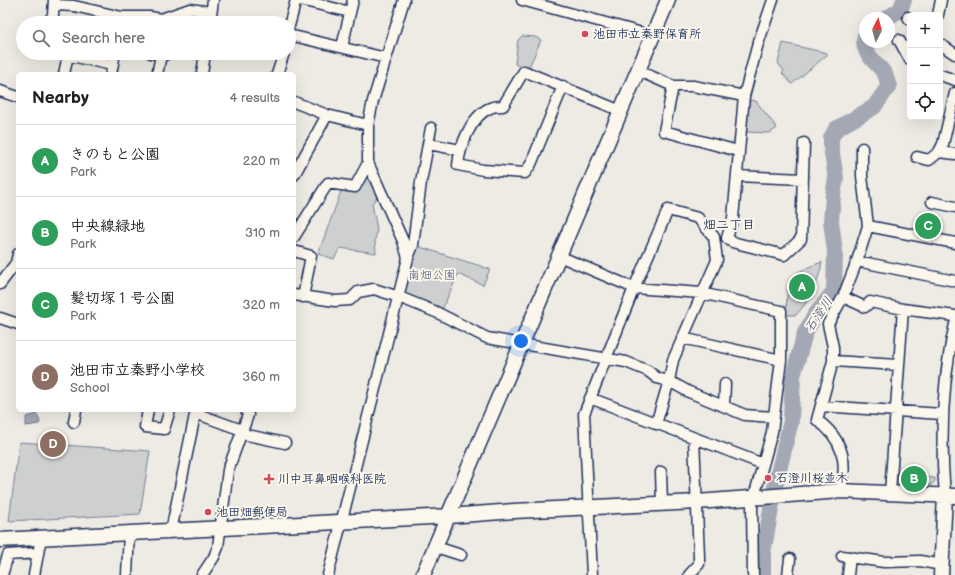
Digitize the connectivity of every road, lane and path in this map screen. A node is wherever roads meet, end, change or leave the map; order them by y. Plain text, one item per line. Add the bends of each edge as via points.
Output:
1 (213, 0) edge
2 (296, 0) edge
3 (300, 0) edge
4 (353, 0) edge
5 (404, 0) edge
6 (522, 0) edge
7 (668, 0) edge
8 (773, 0) edge
9 (941, 0) edge
10 (54, 3) edge
11 (198, 11) junction
12 (211, 12) junction
13 (350, 12) junction
14 (939, 12) edge
15 (52, 16) edge
16 (108, 16) edge
17 (172, 16) edge
18 (188, 16) edge
19 (211, 16) edge
20 (292, 16) edge
21 (653, 36) junction
22 (296, 37) edge
23 (899, 40) dead end
24 (943, 46) edge
25 (342, 47) junction
26 (955, 54) edge
27 (907, 55) edge
28 (386, 58) junction
29 (63, 60) edge
30 (83, 60) edge
31 (159, 60) edge
32 (204, 60) edge
33 (282, 60) edge
34 (112, 69) edge
35 (158, 70) dead end
36 (639, 71) junction
37 (64, 72) edge
38 (202, 72) edge
39 (278, 72) edge
40 (943, 76) edge
41 (955, 80) edge
42 (563, 86) junction
43 (673, 86) junction
44 (0, 91) edge
45 (955, 93) edge
46 (744, 96) junction
47 (16, 97) edge
48 (296, 103) edge
49 (621, 111) junction
50 (327, 115) junction
51 (368, 125) junction
52 (431, 128) dead end
53 (804, 143) dead end
54 (429, 144) junction
55 (862, 148) dead end
56 (460, 150) junction
57 (738, 151) junction
58 (939, 152) junction
59 (955, 154) edge
60 (917, 157) dead end
61 (368, 164) junction
62 (296, 171) edge
63 (737, 176) junction
64 (803, 179) junction
65 (932, 202) dead end
66 (955, 207) edge
67 (868, 226) junction
68 (296, 234) edge
69 (955, 243) edge
70 (296, 252) edge
71 (559, 256) junction
72 (408, 258) junction
73 (858, 261) junction
74 (16, 264) edge
75 (955, 281) edge
76 (0, 284) edge
77 (634, 288) junction
78 (701, 293) junction
79 (298, 296) edge
80 (399, 297) junction
81 (843, 298) junction
82 (903, 309) junction
83 (955, 316) edge
84 (0, 318) edge
85 (16, 323) edge
86 (955, 324) edge
87 (682, 338) junction
88 (953, 339) edge
89 (522, 344) junction
90 (605, 359) junction
91 (781, 360) junction
92 (832, 361) junction
93 (898, 366) junction
94 (669, 382) junction
95 (725, 384) dead end
96 (590, 398) junction
97 (724, 406) junction
98 (821, 406) junction
99 (76, 412) edge
100 (148, 412) edge
101 (169, 412) edge
102 (196, 412) edge
103 (247, 412) edge
104 (895, 412) junction
105 (942, 414) junction
106 (774, 417) junction
107 (74, 422) dead end
108 (656, 424) junction
109 (242, 432) junction
110 (694, 439) junction
111 (285, 443) dead end
112 (763, 464) junction
113 (661, 472) dead end
114 (840, 491) junction
115 (890, 492) junction
116 (950, 496) edge
117 (758, 498) junction
118 (697, 502) junction
119 (662, 504) junction
120 (589, 507) junction
121 (449, 516) junction
122 (341, 522) junction
123 (221, 528) junction
124 (170, 531) junction
125 (129, 533) junction
126 (41, 538) junction
127 (0, 540) edge
128 (436, 547) junction
129 (38, 553) junction
130 (461, 555) dead end
131 (790, 559) dead end
132 (941, 570) edge
133 (2, 575) edge
134 (34, 575) edge
135 (127, 575) edge
136 (202, 575) edge
137 (328, 575) edge
138 (423, 575) edge
139 (592, 575) edge
140 (689, 575) edge
141 (753, 575) edge
142 (788, 575) edge
143 (848, 575) edge

1 - 12 street
2 - 20 street
3 - 13 street
4 - 13 street
5 - 28 street
6 - 21 street
7 - 21 street
8 - 46 street
9 - 14 street
10 - 15 street
10 - 16 street
11 - 12 street
11 - 17 street via 183,10
11 - 18 street
12 - 19 street
13 - 25 street
21 - 36 street
22 - 25 street
23 - 27 street
24 - 26 street
25 - 28 street
28 - 51 street
29 - 37 street
30 - 34 street
31 - 35 street
32 - 38 street
33 - 39 street
36 - 43 street
36 - 49 street
40 - 41 street
42 - 49 street
42 - 56 street via 524,71 503,106 490,108 479,117 467,132
42 - 56 street via 526,173 483,170 458,165
43 - 46 street via 693,86
43 - 57 street via 664,131
44 - 47 street
45 - 58 street
46 - 57 street
48 - 50 street
49 - 71 street
50 - 51 street
50 - 62 street
51 - 61 street
52 - 54 street
53 - 64 street
54 - 56 street
54 - 72 street via 413,245
55 - 67 street via 862,176
57 - 63 street
58 - 59 street
58 - 60 street via 929,160
61 - 68 street via 353,188 328,183
61 - 72 street via 403,241
63 - 64 street
63 - 64 street via 733,218 727,238 732,242 784,255 801,239
65 - 66 street
67 - 69 street
67 - 73 street
70 - 79 street via 311,256
71 - 77 street
71 - 89 street
72 - 80 street
73 - 75 street
73 - 81 street
74 - 76 street
77 - 78 street
77 - 78 street via 668,210 698,218 714,237 717,260
77 - 90 street
78 - 87 street
78 - 91 street via 781,311
79 - 80 street via 335,301 350,300 358,292 374,289
80 - 89 street via 436,312 487,338
80 - 122 street
81 - 82 street via 865,307 870,302
81 - 92 street via 828,324 833,347
82 - 83 street
82 - 93 street
84 - 85 street
86 - 88 street
87 - 91 street
87 - 94 street via 673,360
88 - 105 street
89 - 90 street
89 - 121 street
90 - 94 street via 626,362
90 - 96 street
91 - 106 street
92 - 93 street
92 - 98 street
93 - 104 street
94 - 97 street
94 - 108 street
95 - 97 street
96 - 108 street
96 - 120 street via 584,414
97 - 106 street via 745,415
98 - 104 street
98 - 114 street via 817,420 839,441 843,454
99 - 107 street
100 - 101 street via 145,427 164,429
102 - 109 street
102 - 124 street
103 - 109 street
104 - 105 street
104 - 115 street
105 - 116 street via 941,458
106 - 112 street
108 - 110 street
109 - 111 street
109 - 123 street via 228,470
110 - 112 street
110 - 118 street
112 - 117 street
113 - 119 street
114 - 115 street
114 - 117 street
115 - 116 street
116 - 132 street
117 - 118 street
117 - 141 street via 751,521
118 - 119 street
118 - 140 street via 698,564
119 - 120 street
120 - 121 street
120 - 139 street
121 - 122 street
121 - 128 street
122 - 123 street
122 - 137 street
123 - 124 street
123 - 136 street via 214,558
124 - 125 street
125 - 126 street
125 - 135 street
126 - 127 street
126 - 129 street
128 - 130 street
128 - 138 street
129 - 133 street via 8,555
129 - 134 street
131 - 142 street
132 - 143 street via 920,561 884,562 846,557

